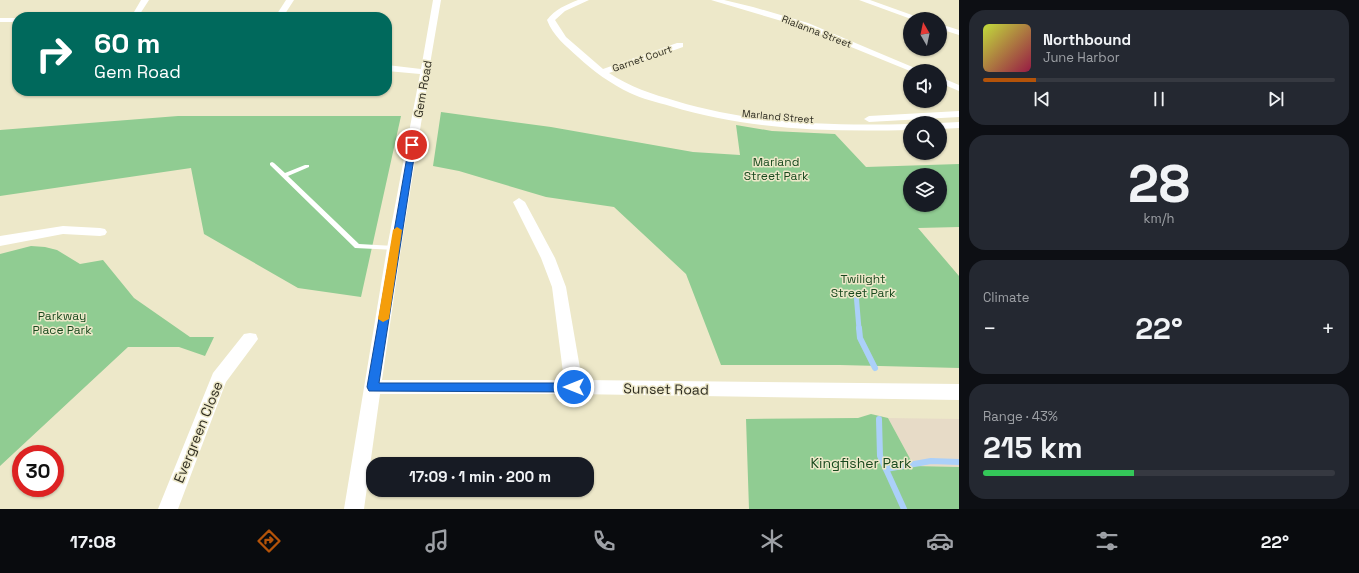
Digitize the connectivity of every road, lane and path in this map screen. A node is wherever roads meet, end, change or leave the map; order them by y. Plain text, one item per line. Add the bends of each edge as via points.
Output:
1 (145, 0) edge
2 (290, 0) edge
3 (437, 0) edge
4 (715, 0) edge
5 (863, 0) edge
6 (579, 1) edge
7 (136, 12) edge
8 (282, 12) edge
9 (903, 14) edge
10 (0, 20) edge
11 (12, 20) edge
12 (947, 29) edge
13 (959, 33) edge
14 (680, 45) dead end
15 (903, 65) edge
16 (392, 69) edge
17 (426, 72) junction
18 (603, 72) junction
19 (947, 83) edge
20 (959, 88) edge
21 (959, 114) edge
22 (959, 125) edge
23 (947, 126) edge
24 (903, 127) edge
25 (272, 164) dead end
26 (307, 166) dead end
27 (285, 174) junction
28 (519, 202) dead end
29 (100, 232) dead end
30 (0, 241) edge
31 (394, 248) junction
32 (250, 339) dead end
33 (373, 387) junction
34 (574, 387) junction
35 (959, 392) edge
36 (168, 509) edge
37 (354, 509) edge

1 - 7 street
2 - 8 street
3 - 17 street, Gem Road
4 - 15 street, Rialanna Street via 805,25
5 - 9 street
6 - 18 street, Marland Street via 557,13 551,20 553,30
10 - 11 street
12 - 13 street
14 - 18 street, Garnet Court
16 - 17 street
17 - 31 street, Gem Road
18 - 21 street, Marland Street via 682,100 719,110 765,117 813,120
18 - 24 street, Marland Street via 630,90 722,117 819,128
19 - 20 street
22 - 23 street
25 - 27 lane
26 - 27 lane
27 - 31 lane via 357,246
28 - 34 street via 548,258 559,287
29 - 30 street via 63,230
31 - 33 street, Gem Road
32 - 36 street, Evergreen Close via 218,378
33 - 34 street, Sunset Road
33 - 37 street, Gem Road
34 - 35 street, Sunset Road

